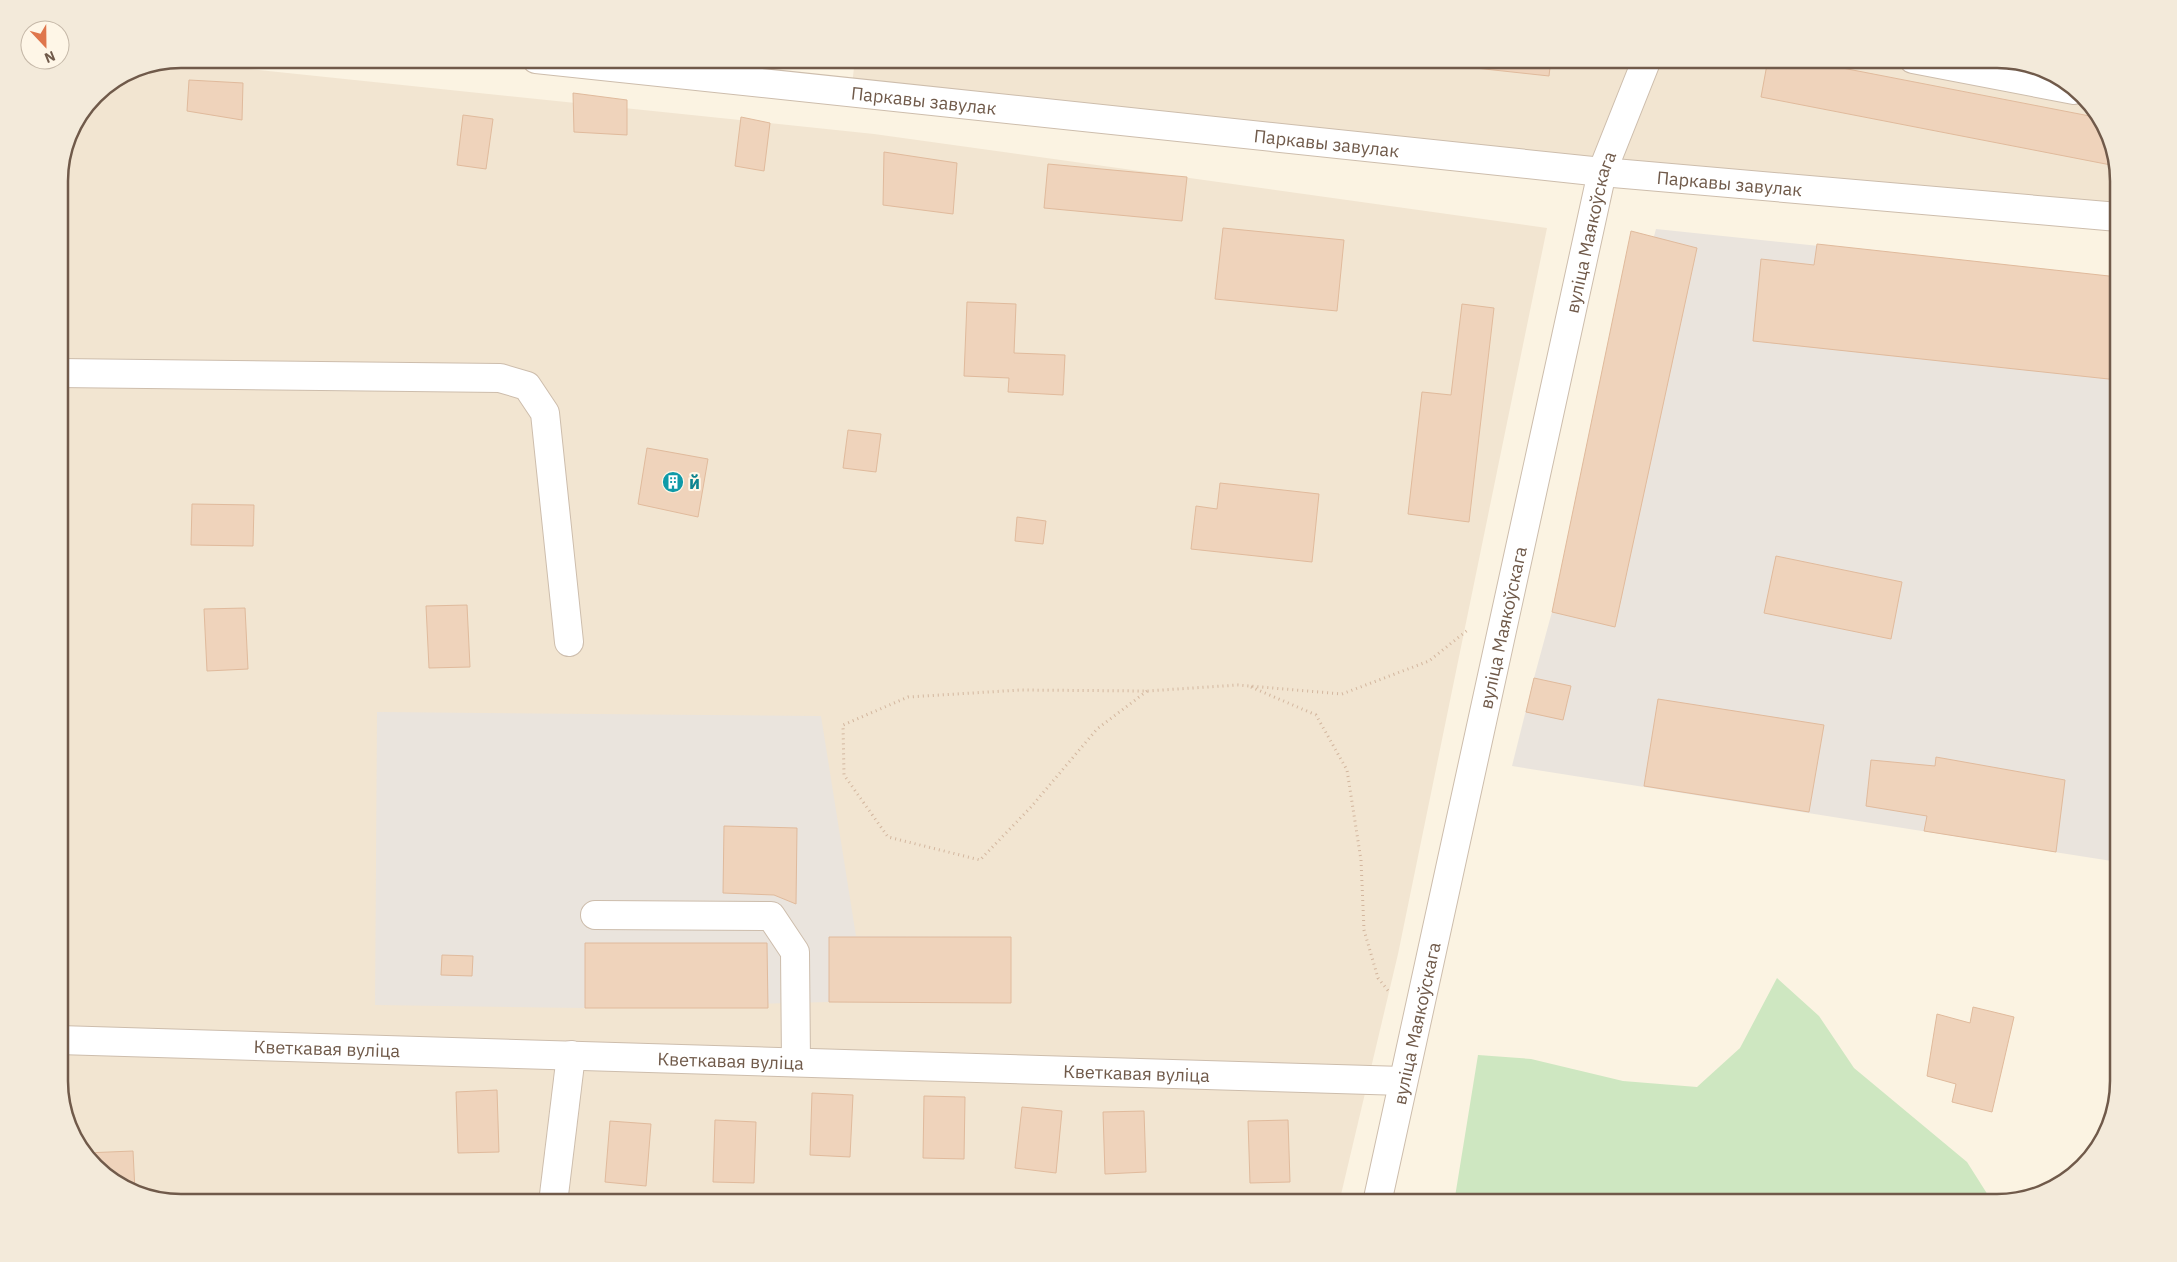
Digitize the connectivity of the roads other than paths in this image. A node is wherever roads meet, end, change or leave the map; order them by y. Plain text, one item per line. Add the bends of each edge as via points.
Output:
1 (621, 68) edge
2 (1643, 68) edge
3 (1960, 68) edge
4 (2059, 87) edge
5 (1602, 172) junction
6 (2109, 216) edge
7 (68, 373) edge
8 (569, 642) dead end
9 (595, 915) dead end
10 (68, 1040) edge
11 (571, 1055) junction
12 (796, 1062) junction
13 (1403, 1081) junction
14 (554, 1194) edge
15 (1378, 1194) edge

1 - 5 street, Паркавы завулак
2 - 5 street, вуліца Маякоўскага
3 - 4 street
5 - 6 street, Паркавы завулак
5 - 13 street, вуліца Маякоўскага
7 - 8 street via 500,378 527,386 545,413
9 - 12 street via 771,916 795,952
10 - 11 street, Кветкавая вуліца
11 - 12 street, Кветкавая вуліца
11 - 14 street
12 - 13 street, Кветкавая вуліца
13 - 15 street, вуліца Маякоўскага

